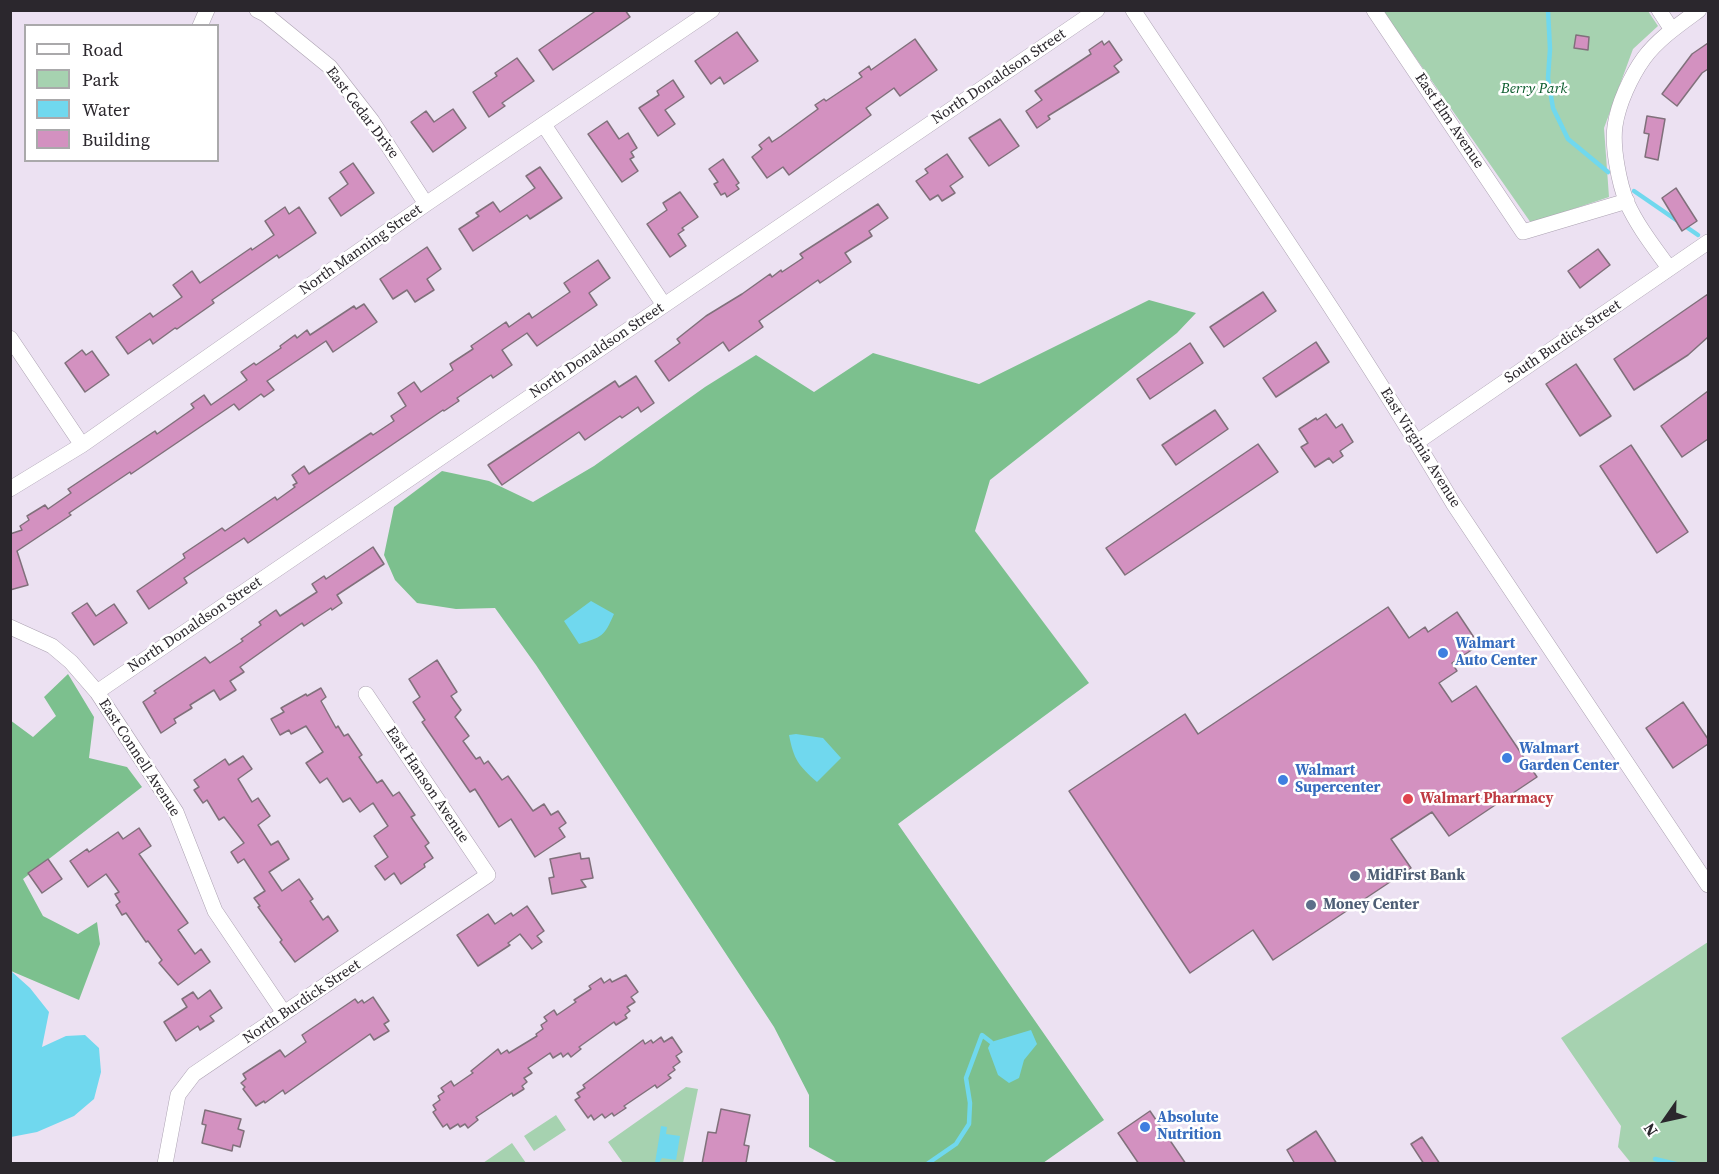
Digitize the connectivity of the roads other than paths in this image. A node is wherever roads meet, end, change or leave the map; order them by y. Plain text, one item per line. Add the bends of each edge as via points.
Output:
1 (207, 10) edge
2 (257, 10) edge
3 (712, 10) edge
4 (1097, 10) edge
5 (1133, 10) edge
6 (1374, 10) edge
7 (1659, 10) edge
8 (1700, 10) edge
9 (201, 24) edge
10 (1672, 30) junction
11 (544, 125) junction
12 (1627, 201) junction
13 (426, 204) junction
14 (1708, 242) edge
15 (1669, 268) junction
16 (664, 304) junction
17 (10, 338) edge
18 (1417, 442) junction
19 (82, 445) junction
20 (10, 489) edge
21 (10, 627) edge
22 (97, 692) junction
23 (366, 694) dead end
24 (488, 875) joint
25 (1708, 885) edge
26 (285, 1014) junction
27 (165, 1164) edge

1 - 9 street
2 - 13 street, East Cedar Drive via 330,67
3 - 11 street, North Manning Street
4 - 16 street, North Donaldson Street
5 - 18 street, East Virginia Avenue
6 - 12 street, East Elm Avenue via 1523,232
7 - 10 street
8 - 10 street
10 - 12 street via 1644,58 1625,93 1615,126 1617,166
11 - 13 street, North Manning Street
11 - 16 street
12 - 15 street
13 - 19 street, North Manning Street
14 - 15 street, South Burdick Street
15 - 18 street, South Burdick Street
16 - 22 street, North Donaldson Street
17 - 19 street
18 - 25 street, East Virginia Avenue
19 - 20 street, North Manning Street
21 - 22 street, East Connell Avenue via 52,646
22 - 26 street, East Connell Avenue via 176,812 215,911
23 - 24 street, East Hanson Avenue
24 - 26 street, North Burdick Street
26 - 27 street, North Burdick Street via 194,1074 178,1095

